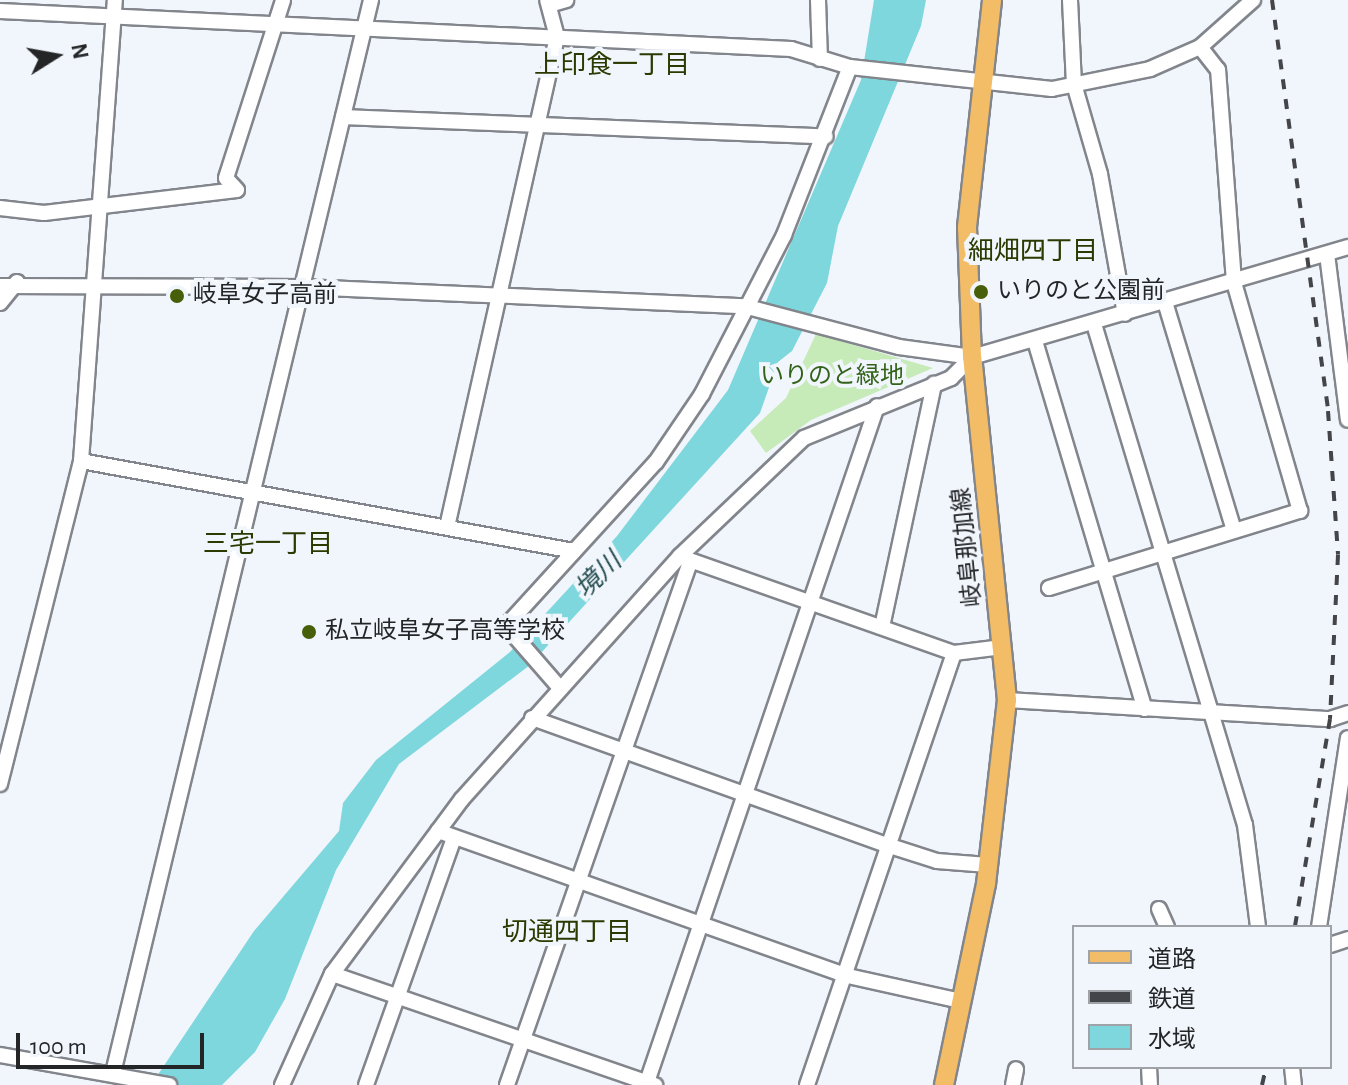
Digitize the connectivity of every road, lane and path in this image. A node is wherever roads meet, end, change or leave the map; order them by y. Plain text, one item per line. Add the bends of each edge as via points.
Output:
1 (115, 0) edge
2 (283, 0) edge
3 (371, 0) edge
4 (566, 0) edge
5 (818, 0) edge
6 (992, 0) edge
7 (1070, 0) edge
8 (1253, 0) edge
9 (548, 2) edge
10 (0, 11) edge
11 (111, 18) junction
12 (276, 26) junction
13 (363, 32) junction
14 (557, 37) junction
15 (1200, 47) junction
16 (820, 59) junction
17 (853, 68) junction
18 (988, 77) junction
19 (1074, 84) junction
20 (343, 117) junction
21 (537, 125) junction
22 (826, 136) junction
23 (96, 207) junction
24 (0, 208) edge
25 (1348, 247) edge
26 (1327, 254) junction
27 (17, 282) junction
28 (1234, 282) junction
29 (0, 286) edge
30 (90, 287) junction
31 (303, 287) junction
32 (500, 295) junction
33 (1165, 302) junction
34 (0, 303) edge
35 (748, 306) junction
36 (1125, 314) junction
37 (1094, 324) junction
38 (1035, 341) junction
39 (972, 357) junction
40 (934, 384) junction
41 (1347, 394) edge
42 (877, 406) junction
43 (1348, 420) edge
44 (81, 461) junction
45 (251, 495) junction
46 (447, 527) junction
47 (1234, 530) junction
48 (574, 551) junction
49 (1161, 552) junction
50 (685, 559) junction
51 (1104, 570) junction
52 (1049, 588) dead end
53 (813, 604) junction
54 (882, 627) junction
55 (1003, 647) junction
56 (954, 653) junction
57 (559, 687) junction
58 (1007, 700) junction
59 (1145, 709) junction
60 (1209, 712) junction
61 (1348, 713) edge
62 (532, 718) junction
63 (1348, 738) edge
64 (621, 754) junction
65 (0, 784) edge
66 (747, 796) junction
67 (438, 831) junction
68 (453, 841) junction
69 (887, 845) junction
70 (988, 865) junction
71 (578, 883) junction
72 (1159, 909) dead end
73 (702, 924) junction
74 (1166, 925) edge
75 (1258, 925) edge
76 (1319, 925) edge
77 (843, 971) junction
78 (332, 974) junction
79 (397, 997) junction
80 (961, 1001) junction
81 (522, 1043) junction
82 (0, 1055) edge
83 (1016, 1069) dead end
84 (113, 1073) junction
85 (649, 1084) edge
86 (169, 1085) edge
87 (282, 1085) edge
88 (366, 1085) edge
89 (507, 1085) edge
90 (807, 1085) edge
91 (944, 1085) edge
92 (1013, 1085) edge

1 - 11 street
2 - 12 street
3 - 13 street
4 - 9 street
5 - 16 street
6 - 18 main road, 岐阜那加線
7 - 19 street
8 - 15 street
9 - 14 street
10 - 11 street
11 - 12 street
11 - 23 street
12 - 13 street
12 - 23 street via 226,178 237,190
13 - 14 street
13 - 20 street
14 - 16 street via 791,49
14 - 21 street
15 - 19 street via 1150,69
15 - 28 street via 1218,70
16 - 17 street
17 - 18 street
17 - 22 street
18 - 19 street via 1052,89
18 - 39 main road, 岐阜那加線 via 967,227
19 - 36 street via 1100,174
20 - 21 street
20 - 31 street
21 - 22 street
21 - 32 street
22 - 35 street
23 - 24 street via 44,213
23 - 30 street
25 - 26 street
26 - 28 street
26 - 41 street
27 - 29 street
27 - 30 street
27 - 34 street
28 - 33 street
28 - 47 street via 1300,511
30 - 31 street
30 - 44 street
31 - 32 street
31 - 45 street
32 - 35 street
32 - 46 street
33 - 36 street
33 - 47 street
35 - 39 street via 816,320 899,347
35 - 48 street via 719,366 656,462
36 - 37 street
37 - 38 street
37 - 49 street
38 - 39 street
38 - 51 street
39 - 40 street
39 - 55 main road, 岐阜那加線
40 - 42 street
40 - 54 street
41 - 43 street
42 - 50 street via 804,438
42 - 53 street
44 - 45 street
44 - 65 street
45 - 46 street
45 - 84 street
46 - 48 street
47 - 49 street
48 - 57 street via 506,626
49 - 51 street
49 - 60 street
50 - 53 street
50 - 57 street
50 - 64 street
51 - 52 street
51 - 59 street
53 - 54 street
53 - 66 street
54 - 56 street
55 - 56 street
55 - 58 main road, 岐阜那加線
56 - 69 street
57 - 62 street
58 - 59 street
58 - 70 main road, 岐阜那加線
59 - 60 street
60 - 61 street via 1330,719
60 - 75 street via 1245,825
62 - 64 street
62 - 67 street
63 - 76 street
64 - 66 street
64 - 71 street
66 - 69 street
66 - 73 street
67 - 68 street
67 - 78 street
68 - 71 street
68 - 79 street
69 - 70 street via 937,861
69 - 77 street
70 - 80 main road, 岐阜那加線
71 - 73 street
71 - 81 street
72 - 74 street
73 - 77 street
73 - 85 street
77 - 80 street via 903,993
77 - 90 street
78 - 79 street
78 - 87 street
79 - 81 street
79 - 88 street
80 - 91 main road, 岐阜那加線
81 - 85 street
81 - 89 street
82 - 84 street
83 - 92 street
84 - 86 street

